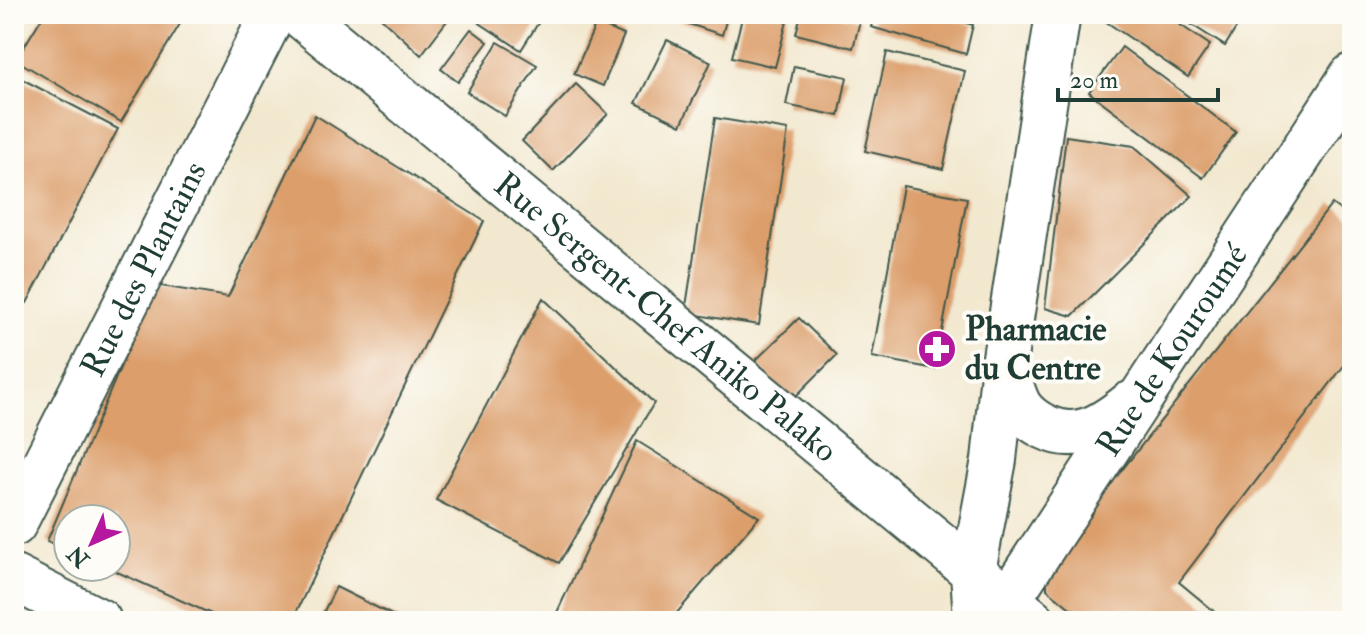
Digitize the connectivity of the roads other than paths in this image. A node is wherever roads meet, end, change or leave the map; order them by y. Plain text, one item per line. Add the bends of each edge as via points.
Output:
1 (273, 14) edge
2 (299, 14) edge
3 (1058, 14) edge
4 (1352, 76) edge
5 (1004, 364) junction
6 (1144, 392) junction
7 (14, 524) edge
8 (973, 571) junction
9 (14, 578) edge
10 (1001, 616) edge
11 (99, 621) edge

1 - 7 street, Rue des Plantains
2 - 8 street, Rue Sergent-Chef Aniko Palako
3 - 5 street
4 - 6 street, Rue de Kouroumé
5 - 6 street via 1020,406 1030,419 1052,430 1092,431
5 - 8 street via 994,460
6 - 10 street, Rue de Kouroumé
8 - 10 street, Rue Sergent-Chef Aniko Palako
9 - 11 street

